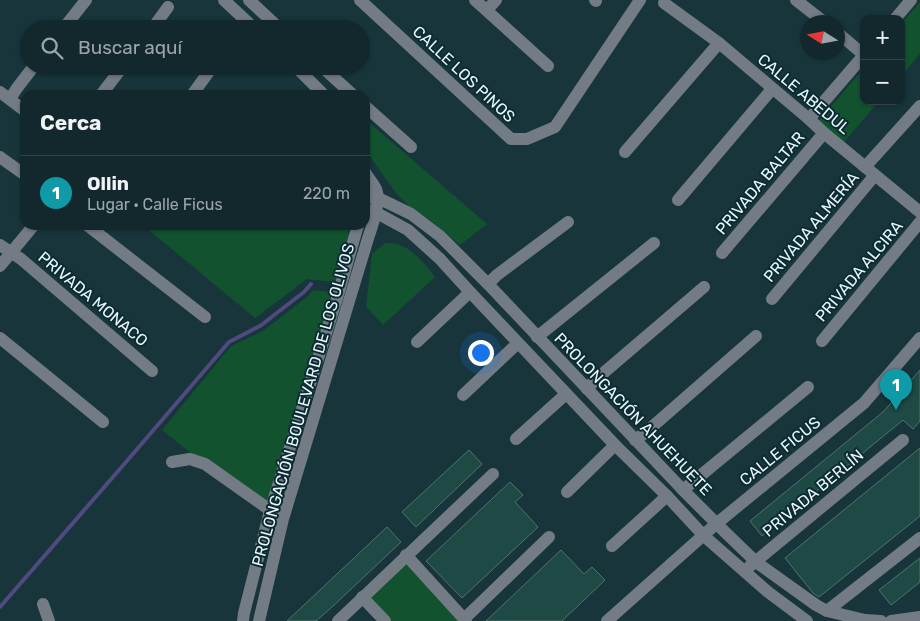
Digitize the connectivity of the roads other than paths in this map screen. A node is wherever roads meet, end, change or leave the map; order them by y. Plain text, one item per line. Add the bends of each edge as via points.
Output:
1 (86, 0) edge
2 (224, 0) edge
3 (360, 0) edge
4 (475, 0) edge
5 (496, 0) edge
6 (640, 0) edge
7 (796, 0) edge
8 (910, 0) edge
9 (251, 1) edge
10 (664, 3) dead end
11 (168, 7) dead end
12 (486, 10) junction
13 (815, 15) edge
14 (898, 15) edge
15 (70, 20) edge
16 (159, 20) edge
17 (245, 20) edge
18 (271, 20) edge
19 (845, 39) edge
20 (719, 43) junction
21 (860, 52) edge
22 (860, 60) edge
23 (548, 66) dead end
24 (25, 75) edge
25 (116, 75) edge
26 (207, 75) edge
27 (303, 75) edge
28 (331, 75) edge
29 (772, 89) junction
30 (105, 90) edge
31 (196, 90) edge
32 (319, 90) edge
33 (347, 90) edge
34 (5, 95) edge
35 (920, 106) edge
36 (20, 107) edge
37 (370, 110) edge
38 (809, 119) junction
39 (824, 133) junction
40 (411, 147) dead end
41 (625, 152) dead end
42 (0, 156) edge
43 (20, 171) edge
44 (870, 171) junction
45 (370, 180) edge
46 (370, 200) edge
47 (678, 200) dead end
48 (370, 202) edge
49 (370, 203) edge
50 (919, 213) edge
51 (568, 222) dead end
52 (30, 230) edge
53 (93, 230) edge
54 (357, 230) edge
55 (367, 230) edge
56 (654, 243) dead end
57 (0, 245) edge
58 (12, 252) junction
59 (722, 254) dead end
60 (0, 266) edge
61 (488, 284) junction
62 (704, 287) dead end
63 (470, 292) junction
64 (772, 299) dead end
65 (205, 317) dead end
66 (756, 336) dead end
67 (537, 337) junction
68 (0, 338) edge
69 (920, 338) edge
70 (822, 341) dead end
71 (417, 342) dead end
72 (518, 343) junction
73 (152, 370) dead end
74 (808, 387) dead end
75 (587, 389) junction
76 (566, 394) junction
77 (463, 396) dead end
78 (103, 422) dead end
79 (516, 439) dead end
80 (635, 440) junction
81 (903, 440) dead end
82 (615, 445) junction
83 (172, 462) dead end
84 (493, 474) dead end
85 (683, 490) junction
86 (568, 492) dead end
87 (667, 496) junction
88 (270, 511) junction
89 (283, 519) junction
90 (716, 524) junction
91 (704, 536) junction
92 (549, 537) dead end
93 (920, 538) edge
94 (612, 546) dead end
95 (411, 551) junction
96 (756, 562) junction
97 (744, 571) junction
98 (358, 602) junction
99 (43, 604) dead end
100 (830, 608) junction
101 (467, 617) edge
102 (920, 617) edge
103 (49, 621) edge
104 (243, 621) edge
105 (259, 621) edge
106 (338, 621) edge
107 (385, 621) edge
108 (608, 621) edge
109 (807, 621) edge
110 (881, 621) edge
111 (891, 621) edge

1 - 15 street
2 - 17 street
3 - 6 street, CALLE LOS PINOS via 511,139 527,139 556,127
4 - 12 street
5 - 12 street
7 - 13 street
8 - 14 street
9 - 18 street
10 - 20 street, CALLE ABEDUL
11 - 16 street
12 - 23 street
19 - 21 street
20 - 29 street, CALLE ABEDUL
20 - 41 street
22 - 38 street
24 - 34 street
25 - 30 street
26 - 31 street
27 - 32 street
28 - 33 street
29 - 38 street, CALLE ABEDUL
29 - 47 street
34 - 36 street
35 - 44 street, PRIVADA ALMERÍA
37 - 40 street
38 - 39 street, CALLE ABEDUL
39 - 44 street, CALLE ABEDUL
39 - 59 street, PRIVADA BALTAR
42 - 43 street
44 - 50 street, CALLE ABEDUL
44 - 64 street, PRIVADA ALMERÍA
45 - 46 street via 376,189
48 - 61 street, PROLONGACIÓN AHUEHUETE via 411,214 440,236
49 - 63 street, PROLONGACIÓN AHUEHUETE via 408,230
50 - 70 street, PRIVADA ALCIRA
51 - 61 street
52 - 58 street
53 - 65 street
54 - 88 street, PROLONGACIÓN BOULEVARD DE LOS OLIVOS
55 - 89 street, PROLONGACIÓN BOULEVARD DE LOS OLIVOS via 366,245
56 - 67 street
57 - 58 street, PRIVADA MONACO
58 - 60 street
58 - 73 street, PRIVADA MONACO
61 - 67 street, PROLONGACIÓN AHUEHUETE
62 - 75 street
63 - 71 street
63 - 72 street, PROLONGACIÓN AHUEHUETE
66 - 80 street
67 - 75 street, PROLONGACIÓN AHUEHUETE
68 - 78 street
69 - 90 street, CALLE FICUS via 864,403
72 - 76 street, PROLONGACIÓN AHUEHUETE
72 - 77 street
74 - 85 street
75 - 80 street, PROLONGACIÓN AHUEHUETE
76 - 79 street
76 - 82 street, PROLONGACIÓN AHUEHUETE
80 - 85 street, PROLONGACIÓN AHUEHUETE
81 - 96 street, PRIVADA BERLÍN
82 - 86 street
82 - 87 street, PROLONGACIÓN AHUEHUETE
83 - 88 street via 190,459 205,464
84 - 95 street
85 - 90 street, PROLONGACIÓN AHUEHUETE
87 - 91 street, PROLONGACIÓN AHUEHUETE
87 - 94 street
88 - 89 street
88 - 104 street, PROLONGACIÓN BOULEVARD DE LOS OLIVOS
89 - 105 street, PROLONGACIÓN BOULEVARD DE LOS OLIVOS
90 - 91 street, CALLE FICUS
90 - 96 street, PROLONGACIÓN AHUEHUETE
91 - 97 street, PROLONGACIÓN AHUEHUETE
91 - 108 street, CALLE FICUS
92 - 101 street
93 - 100 street
95 - 98 street
95 - 101 street
96 - 97 street, PRIVADA BERLÍN
96 - 100 street, PROLONGACIÓN AHUEHUETE via 816,605
97 - 109 street, PROLONGACIÓN AHUEHUETE
98 - 106 street
98 - 107 street
99 - 103 street
100 - 110 street, PROLONGACIÓN AHUEHUETE via 865,620
102 - 111 street

